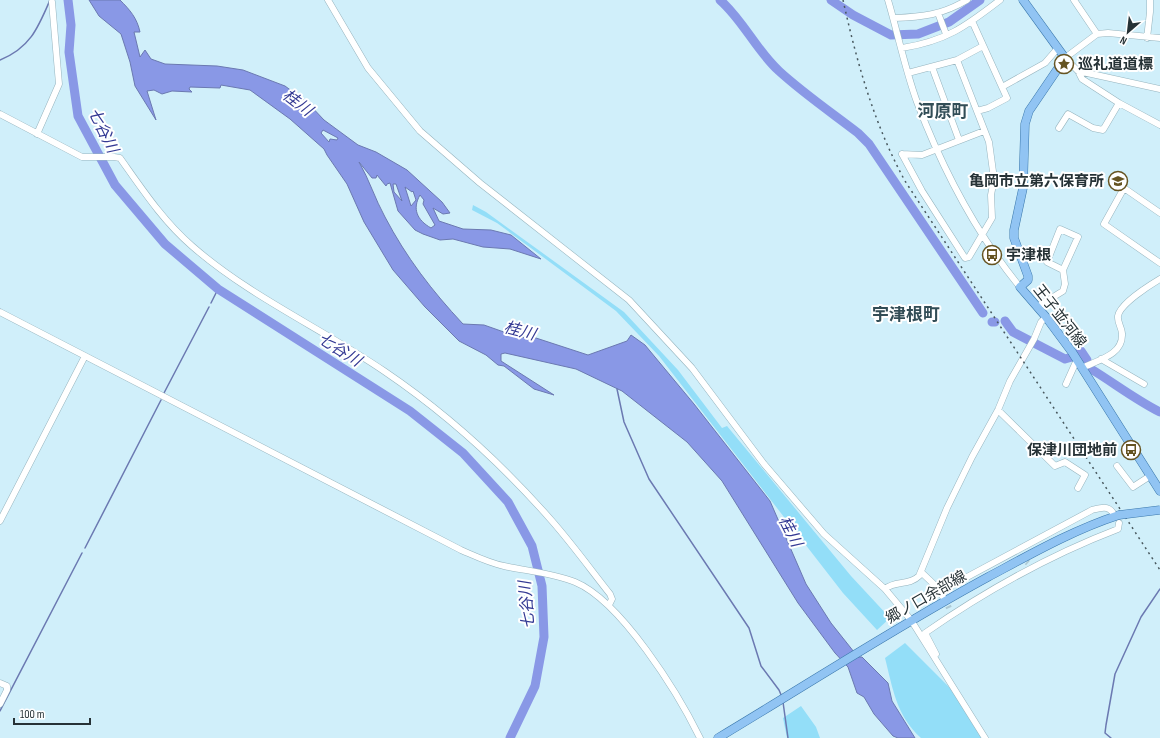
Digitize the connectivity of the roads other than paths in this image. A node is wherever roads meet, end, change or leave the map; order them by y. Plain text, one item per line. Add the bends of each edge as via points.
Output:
1 (328, 0) edge
2 (888, 0) edge
3 (953, 0) edge
4 (967, 0) edge
5 (1000, 0) edge
6 (1022, 0) edge
7 (1074, 0) edge
8 (1150, 0) edge
9 (52, 2) dead end
10 (957, 6) junction
11 (938, 13) junction
12 (894, 18) junction
13 (972, 21) junction
14 (946, 34) dead end
15 (1097, 34) junction
16 (1147, 38) junction
17 (1160, 38) edge
18 (983, 46) junction
19 (902, 48) junction
20 (1058, 48) junction
21 (1065, 58) junction
22 (957, 60) junction
23 (932, 67) junction
24 (1078, 71) junction
25 (908, 73) junction
26 (1002, 87) junction
27 (1160, 89) edge
28 (1119, 103) junction
29 (977, 111) junction
30 (0, 114) edge
31 (1160, 125) edge
32 (1059, 128) dead end
33 (984, 131) junction
34 (36, 134) junction
35 (959, 140) junction
36 (937, 150) junction
37 (1160, 213) edge
38 (982, 234) junction
39 (1160, 263) edge
40 (1063, 270) junction
41 (1160, 280) edge
42 (1020, 287) junction
43 (1037, 307) junction
44 (0, 312) edge
45 (1046, 317) junction
46 (85, 356) junction
47 (1101, 359) junction
48 (1080, 363) junction
49 (1066, 384) dead end
50 (1144, 384) dead end
51 (998, 410) junction
52 (1117, 466) dead end
53 (1154, 478) edge
54 (1078, 488) dead end
55 (1160, 491) edge
56 (1160, 510) edge
57 (1117, 517) junction
58 (0, 521) edge
59 (1014, 552) junction
60 (1020, 556) tunnel mouth
61 (1028, 563) tunnel mouth
62 (1034, 568) junction
63 (921, 572) junction
64 (885, 589) junction
65 (609, 605) junction
66 (911, 620) junction
67 (936, 662) junction
68 (0, 683) edge
69 (0, 704) edge
70 (700, 738) edge
71 (718, 738) edge
72 (985, 738) edge

1 - 64 street via 368,68 420,131 480,183 629,300 692,368 764,464 824,534
2 - 12 street
3 - 10 street
4 - 10 street
5 - 13 street
6 - 20 main road
7 - 15 street
8 - 16 street
9 - 34 street via 59,84
10 - 11 street
11 - 12 street via 914,19
11 - 14 street
12 - 19 street
13 - 18 street
13 - 19 street via 937,41
15 - 16 street
15 - 21 street
16 - 17 street
18 - 22 street
18 - 26 street
19 - 25 street
20 - 21 main road
20 - 26 street via 1045,63
21 - 24 street
21 - 42 main road, 王子並河線 via 1029,111 1025,124 1023,192 1014,238 1028,280
22 - 23 street
22 - 29 street
23 - 25 street
23 - 35 street
24 - 27 street
24 - 28 street via 1082,80
25 - 36 street
26 - 29 street via 1007,98
28 - 31 street
28 - 32 street via 1103,130 1093,128 1068,114
29 - 33 street
30 - 34 street
33 - 35 street
33 - 38 street via 989,142 994,179 991,195 992,218
34 - 65 street via 85,157 120,158 166,220 191,245 224,271 384,370 443,415 500,465 553,522 610,594 612,599
35 - 36 street
36 - 38 street
36 - 38 street via 922,155 902,154 922,191 965,258 969,258
37 - 39 street via 1124,188 1104,224
38 - 42 street
40 - 40 street via 1078,237 1060,229 1046,262
40 - 43 street via 1063,291
41 - 47 street via 1148,286 1122,308 1118,316 1122,330 1121,345 1116,351
42 - 43 main road, 王子並河線
43 - 45 main road, 王子並河線
44 - 46 street
45 - 48 main road, 王子並河線
45 - 51 street via 1010,382
46 - 58 street
46 - 65 street via 461,550 488,561 576,582
47 - 48 street
47 - 50 street
48 - 49 street via 1075,364
48 - 53 main road, 王子並河線
51 - 54 street via 1055,466 1065,462 1086,475
51 - 63 street via 950,502
52 - 53 street via 1133,487
53 - 55 main road, 王子並河線
56 - 57 main road, 郷ノ口余部線, bridge
57 - 59 street via 1110,509 1104,507 1092,510
57 - 62 street via 1118,529
57 - 66 main road, 郷ノ口余部線 via 1093,523 1057,540
59 - 60 street
59 - 63 street via 942,594
61 - 62 street
62 - 67 street via 951,611 925,633 936,655
63 - 64 street via 916,579 896,583
64 - 66 street
65 - 70 street via 657,664
66 - 67 street
66 - 71 main road, 郷ノ口余部線
67 - 72 street via 956,689
68 - 69 street via 6,686 7,690

